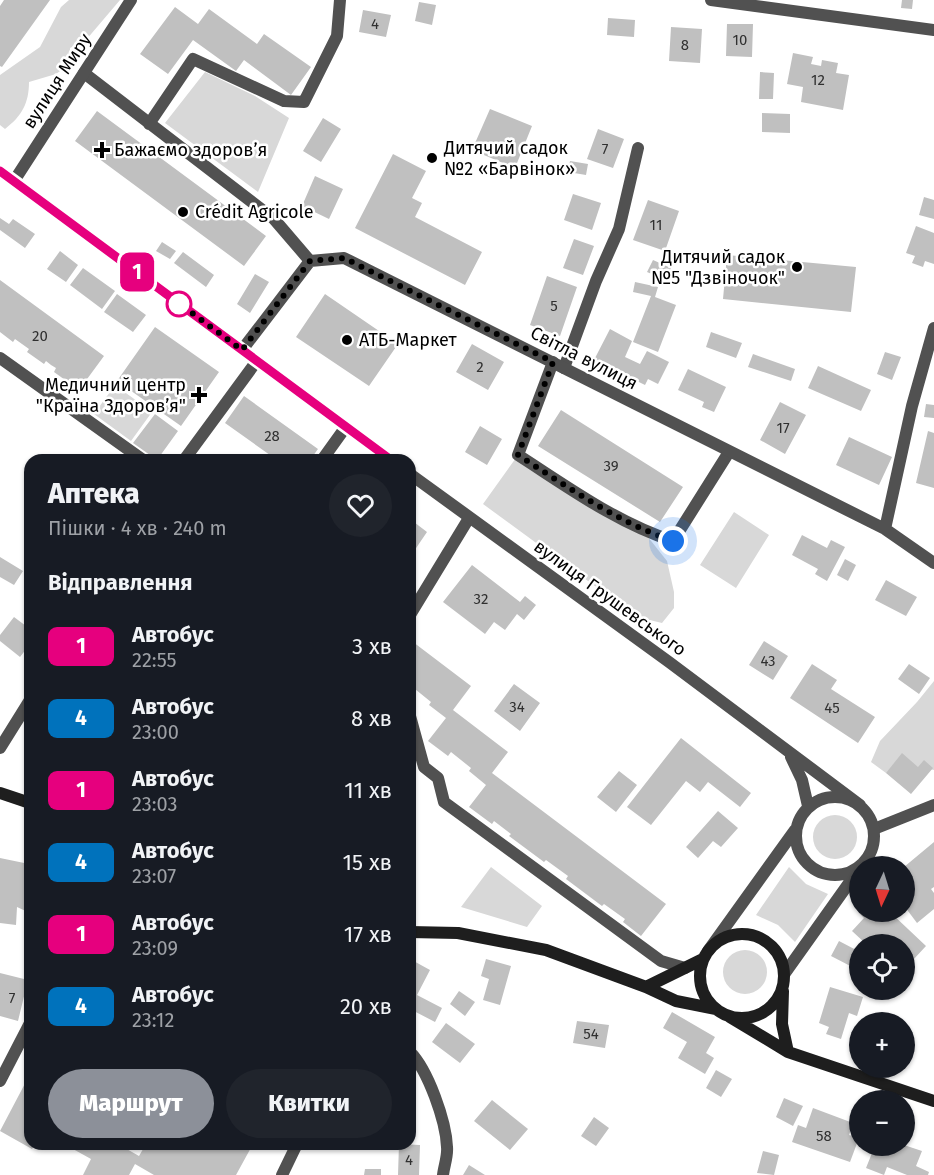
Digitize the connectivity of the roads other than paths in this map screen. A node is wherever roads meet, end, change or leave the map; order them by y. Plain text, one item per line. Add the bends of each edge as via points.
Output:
1 (131, 0) edge
2 (340, 0) edge
3 (711, 0) edge
4 (934, 30) edge
5 (84, 73) junction
6 (149, 124) junction
7 (639, 148) dead end
8 (0, 171) edge
9 (14, 181) junction
10 (310, 261) junction
11 (934, 328) edge
12 (242, 350) junction
13 (0, 358) edge
14 (256, 362) junction
15 (558, 365) junction
16 (345, 428) junction
17 (729, 452) junction
18 (134, 454) edge
19 (188, 454) edge
20 (326, 454) edge
21 (382, 454) edge
22 (416, 478) edge
23 (469, 518) junction
24 (885, 530) junction
25 (934, 563) edge
26 (416, 605) edge
27 (24, 710) edge
28 (416, 737) edge
29 (0, 748) edge
30 (789, 753) junction
31 (0, 793) edge
32 (24, 801) edge
33 (860, 805) junction
34 (808, 806) junction
35 (934, 806) edge
36 (795, 830) junction
37 (874, 830) junction
38 (868, 856) edge
39 (849, 873) edge
40 (849, 883) edge
41 (416, 932) edge
42 (705, 955) junction
43 (685, 968) junction
44 (785, 973) junction
45 (646, 987) junction
46 (783, 988) junction
47 (720, 1011) junction
48 (24, 1035) edge
49 (788, 1052) junction
50 (416, 1058) edge
51 (0, 1081) edge
52 (934, 1101) edge
53 (294, 1150) edge
54 (282, 1175) edge
55 (443, 1175) edge

1 - 5 street, вулиця Миру
2 - 6 street via 337,36 304,102 284,101 193,59
3 - 4 street
5 - 6 street
5 - 9 street, вулиця Миру
6 - 10 street via 274,219
7 - 15 street via 620,229
8 - 9 street
9 - 12 street
10 - 12 street
10 - 15 street, Світла вулиця via 344,258
11 - 24 street
12 - 14 street
13 - 18 street
14 - 16 street
14 - 19 street
15 - 17 street, Світла вулиця
15 - 17 street via 518,455 644,532 673,541
16 - 20 street
16 - 21 street
17 - 24 street, Світла вулиця
22 - 23 street, вулиця Грушевського
23 - 26 street
23 - 30 street, вулиця Грушевського
24 - 25 street, Світла вулиця
27 - 29 street
28 - 43 street via 424,766 438,778 444,802 661,961
30 - 33 street, вулиця Грушевського
30 - 34 street, вулиця Грушевського via 802,780
31 - 32 main road
33 - 34 street via 834,796
33 - 37 street
34 - 36 street
35 - 37 street
36 - 39 street via 801,857 810,867 822,874
36 - 42 street
37 - 38 street
40 - 44 street
41 - 45 main road via 458,933 546,950
42 - 43 main road
42 - 44 main road via 718,941 747,933 773,946
42 - 47 main road via 702,986
43 - 45 main road
44 - 46 main road
45 - 47 main road via 676,1001
46 - 47 main road via 774,1004 760,1014 742,1018
46 - 49 main road via 782,1024
47 - 49 main road
48 - 51 street
49 - 52 main road
50 - 55 street via 437,1102 447,1148
53 - 54 street

